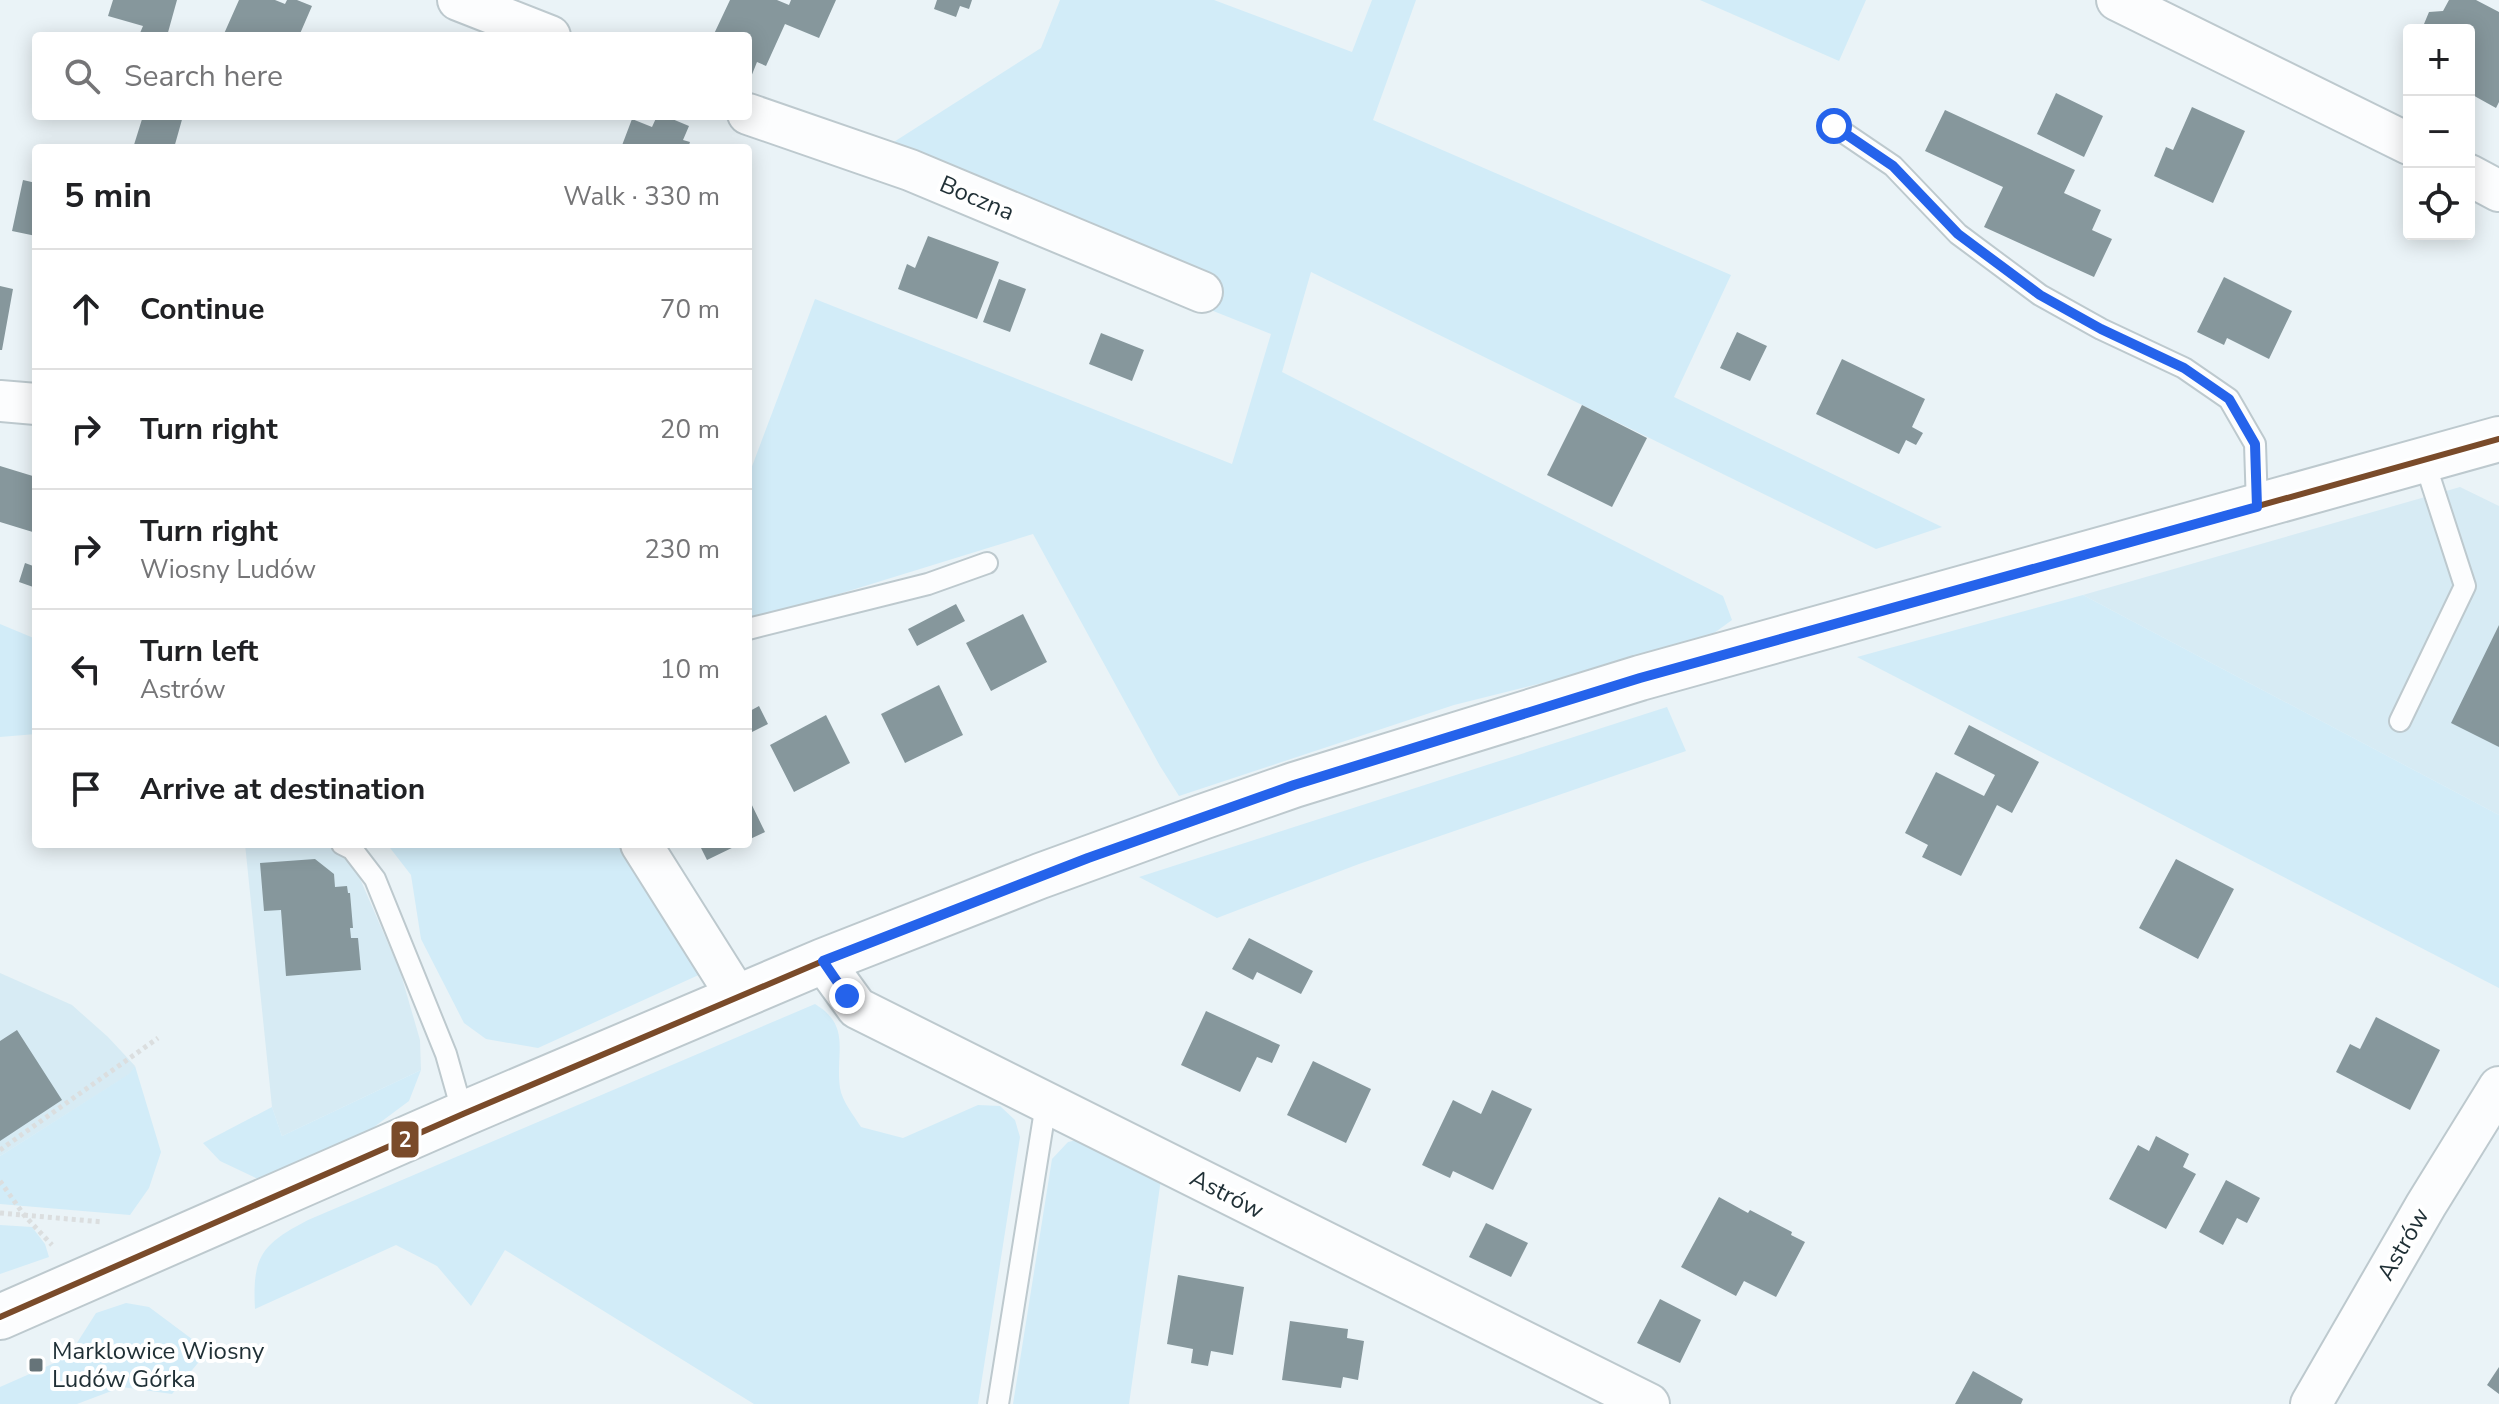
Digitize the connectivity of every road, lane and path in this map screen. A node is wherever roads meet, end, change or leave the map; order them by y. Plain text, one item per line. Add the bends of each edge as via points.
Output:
1 (458, 0) edge
2 (2117, 0) edge
3 (540, 32) edge
4 (752, 115) edge
5 (1834, 126) dead end
6 (2403, 141) edge
7 (2475, 178) edge
8 (2499, 191) edge
9 (1202, 292) dead end
10 (0, 401) edge
11 (32, 404) edge
12 (2499, 439) edge
13 (2424, 460) junction
14 (2257, 507) junction
15 (987, 563) dead end
16 (752, 628) edge
17 (2400, 721) dead end
18 (350, 848) edge
19 (644, 848) edge
20 (823, 961) junction
21 (738, 998) junction
22 (158, 1038) dead end
23 (2499, 1087) edge
24 (1046, 1104) junction
25 (463, 1114) junction
26 (0, 1150) edge
27 (0, 1181) edge
28 (0, 1213) edge
29 (24, 1215) junction
30 (115, 1223) dead end
31 (54, 1246) dead end
32 (0, 1317) edge
33 (998, 1404) edge
34 (1649, 1404) edge
35 (2311, 1404) edge

1 - 3 street
2 - 6 street
4 - 9 street, Boczna via 910,170
5 - 14 lane via 1893,166 1958,234 2040,295 2184,368 2229,399 2255,444
7 - 8 street
10 - 11 street
12 - 13 street
13 - 14 street
13 - 17 lane via 2465,586
14 - 20 street via 1640,678 1294,785
15 - 16 lane via 928,584
18 - 25 lane via 375,879 446,1054
19 - 21 street
20 - 21 street
20 - 24 street, Astrów via 857,1008
21 - 25 street
22 - 26 path
23 - 35 street, Astrów
24 - 33 lane
24 - 34 street, Astrów
25 - 32 street
27 - 29 path
28 - 29 path
29 - 30 path
29 - 31 path

